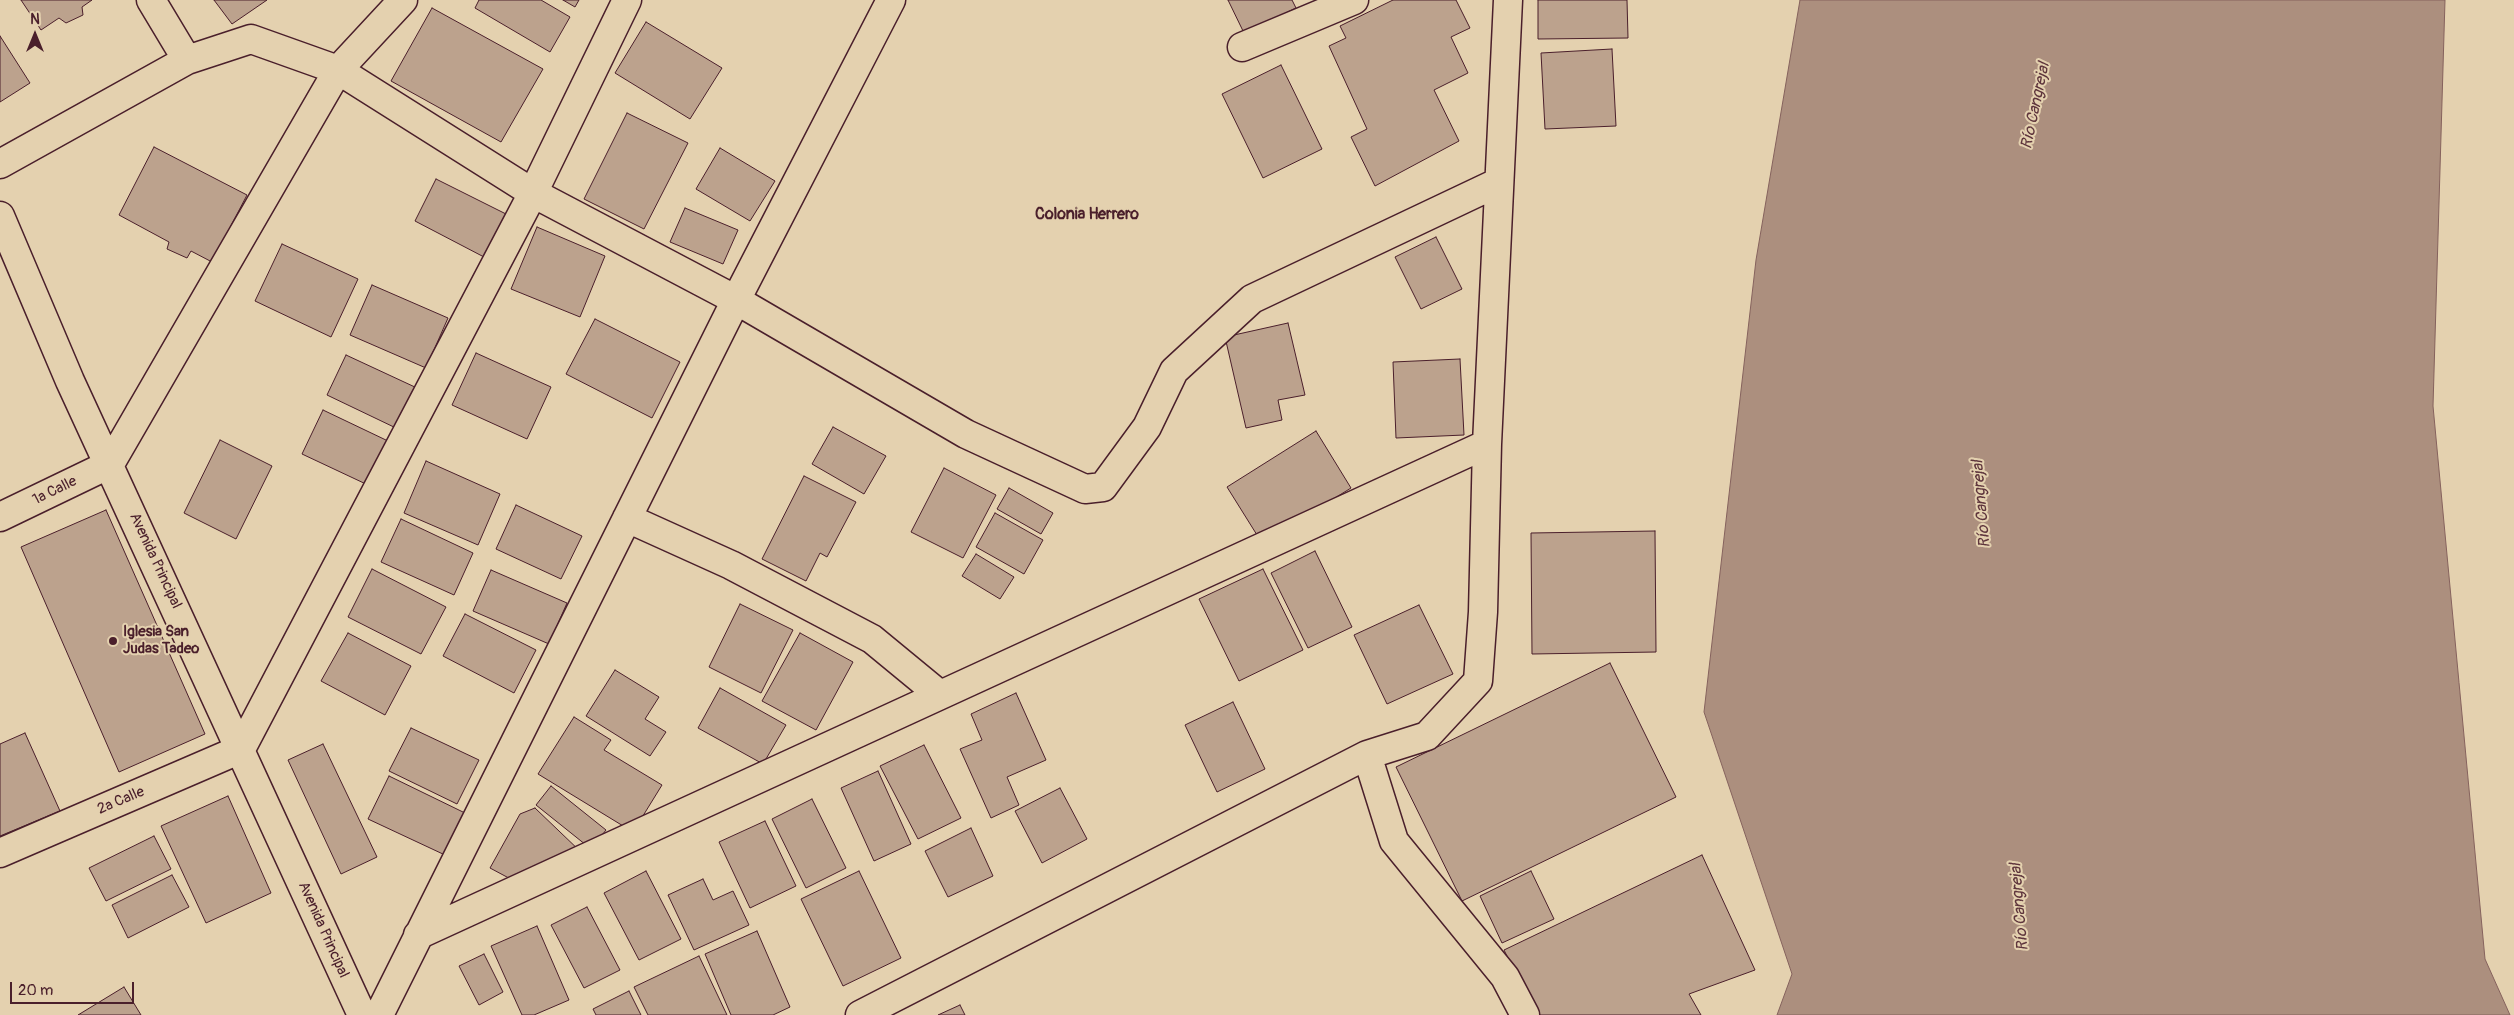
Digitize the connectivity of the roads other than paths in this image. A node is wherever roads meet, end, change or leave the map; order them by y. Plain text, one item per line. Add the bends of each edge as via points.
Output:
1 (152, 0) edge
2 (403, 0) edge
3 (627, 0) edge
4 (891, 0) edge
5 (1354, 0) edge
6 (1508, 0) edge
7 (1242, 47) dead end
8 (187, 60) junction
9 (338, 70) junction
10 (0, 164) edge
11 (1500, 182) junction
12 (534, 193) junction
13 (0, 216) edge
14 (736, 300) junction
15 (1487, 444) junction
16 (110, 464) junction
17 (0, 517) edge
18 (627, 518) junction
19 (940, 695) junction
20 (242, 749) junction
21 (1367, 755) junction
22 (0, 853) edge
23 (418, 935) junction
24 (362, 1015) edge
25 (379, 1015) edge
26 (860, 1015) edge
27 (1525, 1015) edge

1 - 8 street
2 - 9 street
3 - 12 street
4 - 14 street
5 - 7 street
6 - 11 street
8 - 9 street via 251,39
8 - 10 street
9 - 12 street
9 - 16 street
11 - 14 street via 1252,299 1174,371 1147,427 1103,487 1085,489 966,434
11 - 15 street
12 - 14 street
12 - 20 street
13 - 16 street, Avenida Principal via 70,381
14 - 18 street
15 - 19 street
15 - 21 street via 1478,681 1427,736
16 - 17 street, 1a Calle
16 - 20 street, Avenida Principal
18 - 19 street via 731,565 872,639
18 - 23 street
19 - 23 street
20 - 22 street, 2a Calle
20 - 24 street, Avenida Principal
21 - 26 street
21 - 27 street via 1394,842 1505,977
23 - 25 street

